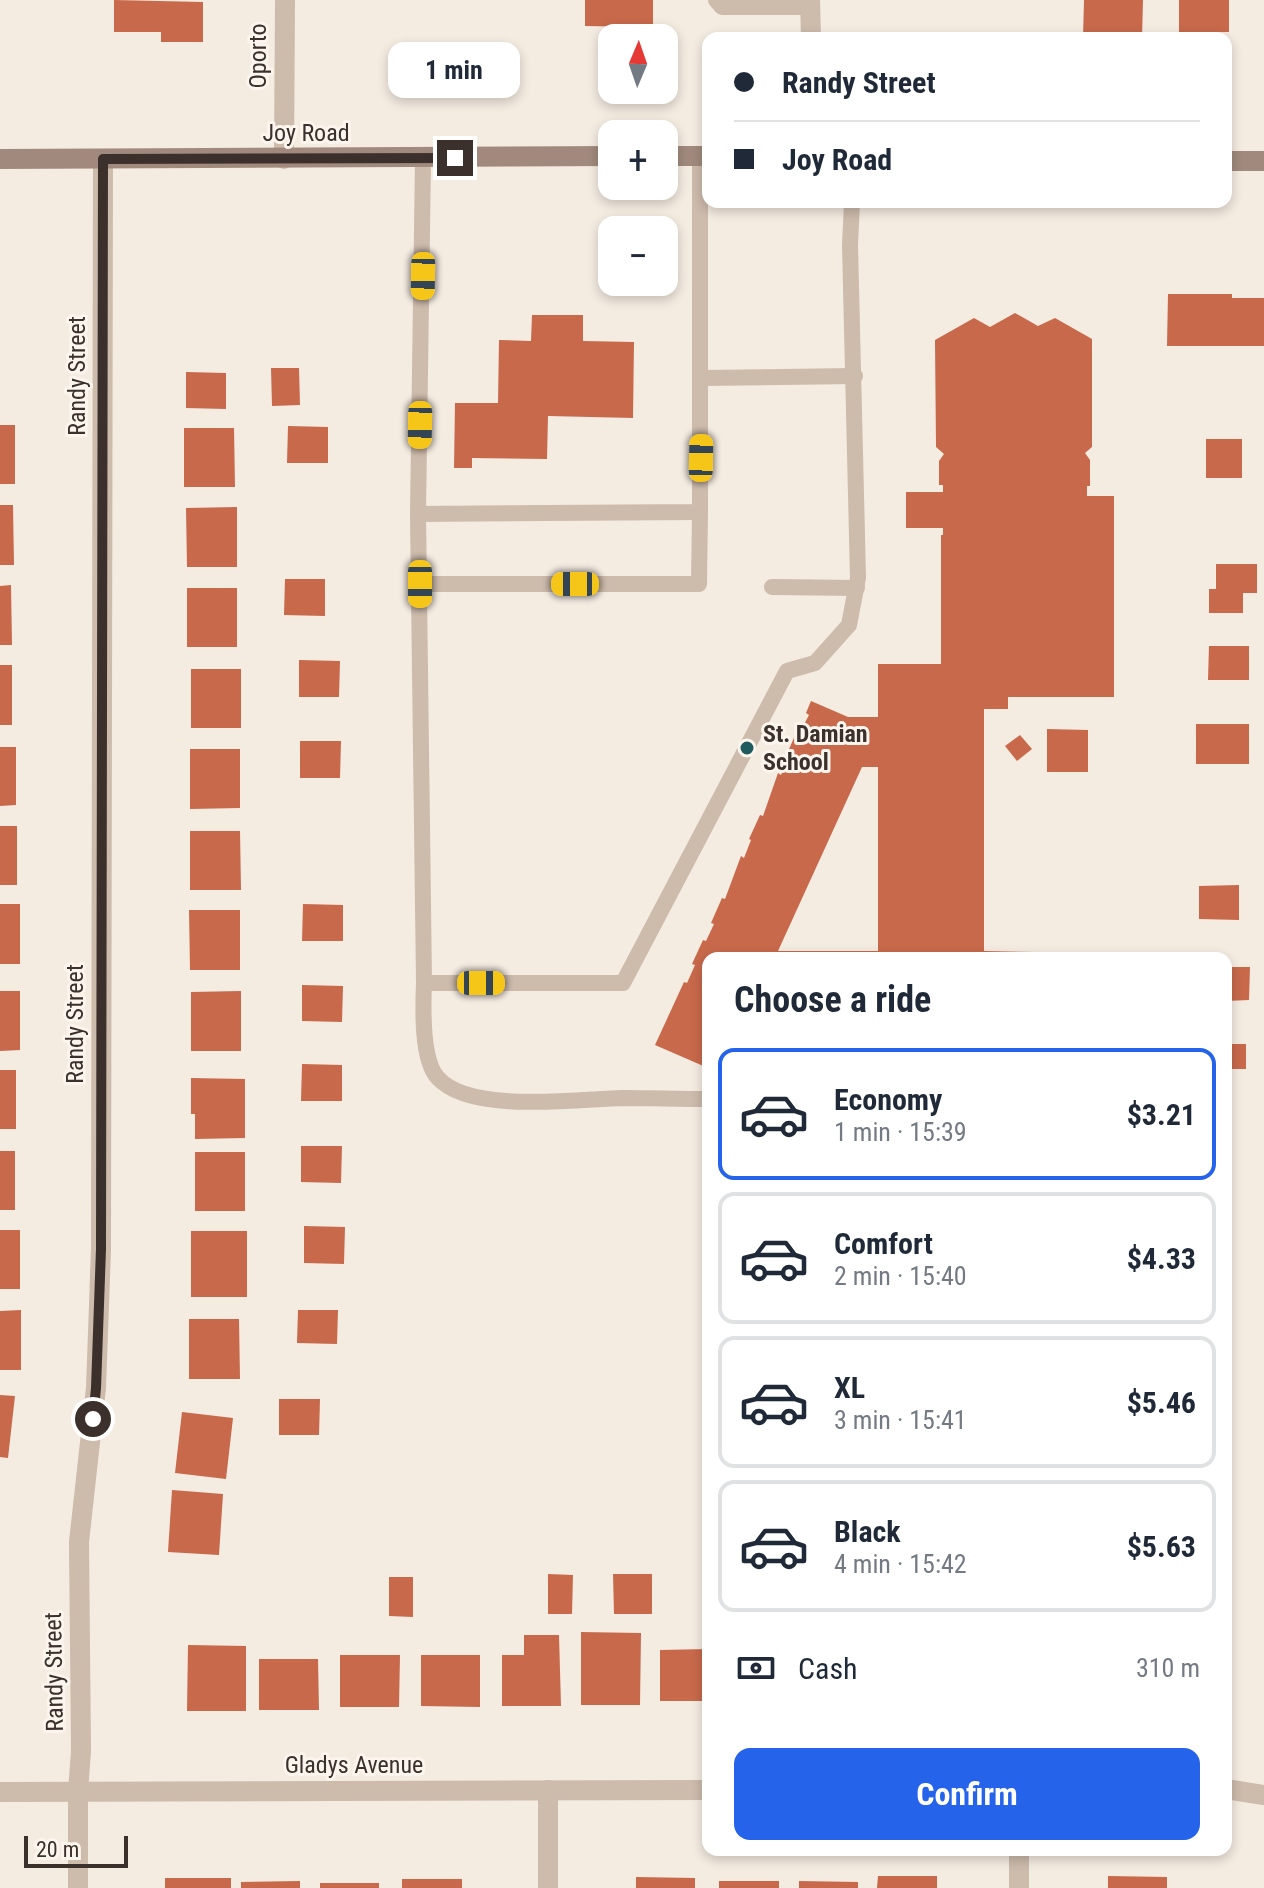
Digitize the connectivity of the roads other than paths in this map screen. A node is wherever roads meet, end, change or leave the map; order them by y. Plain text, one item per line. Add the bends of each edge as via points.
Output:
1 (285, 0) edge
2 (716, 0) edge
3 (810, 3) edge
4 (811, 32) edge
5 (598, 156) edge
6 (678, 156) edge
7 (702, 156) edge
8 (423, 158) junction
9 (0, 159) edge
10 (103, 159) junction
11 (284, 159) junction
12 (1232, 161) edge
13 (1264, 161) edge
14 (704, 208) edge
15 (852, 208) edge
16 (855, 376) junction
17 (702, 378) junction
18 (700, 512) junction
19 (418, 514) junction
20 (420, 584) junction
21 (772, 587) dead end
22 (857, 588) junction
23 (424, 983) junction
24 (702, 1099) edge
25 (548, 1790) junction
26 (702, 1790) edge
27 (1232, 1790) edge
28 (0, 1792) edge
29 (78, 1792) junction
30 (1264, 1795) edge
31 (1019, 1856) edge
32 (78, 1888) edge
33 (548, 1888) edge
34 (1019, 1888) edge

1 - 11 street, Oporto
2 - 3 lane via 722,7
3 - 4 street
5 - 8 street, Joy Road
6 - 7 street
8 - 11 street, Joy Road
8 - 19 lane
9 - 10 street, Joy Road
10 - 11 street, Joy Road
10 - 29 street, Randy Street via 101,1249 96,1388 79,1542
12 - 13 street
14 - 17 lane
15 - 16 lane
16 - 17 lane
16 - 22 lane
17 - 18 lane
18 - 19 lane
18 - 20 lane via 699,584
19 - 20 lane
20 - 23 lane
21 - 22 lane
22 - 23 lane via 849,625 815,663 787,671 623,983
23 - 24 lane via 423,1035 436,1077 451,1088 508,1102
25 - 26 street, Gladys Avenue
25 - 29 street, Gladys Avenue
25 - 33 street
27 - 30 street
28 - 29 street, Gladys Avenue
29 - 32 street, Randy Street
31 - 34 street

